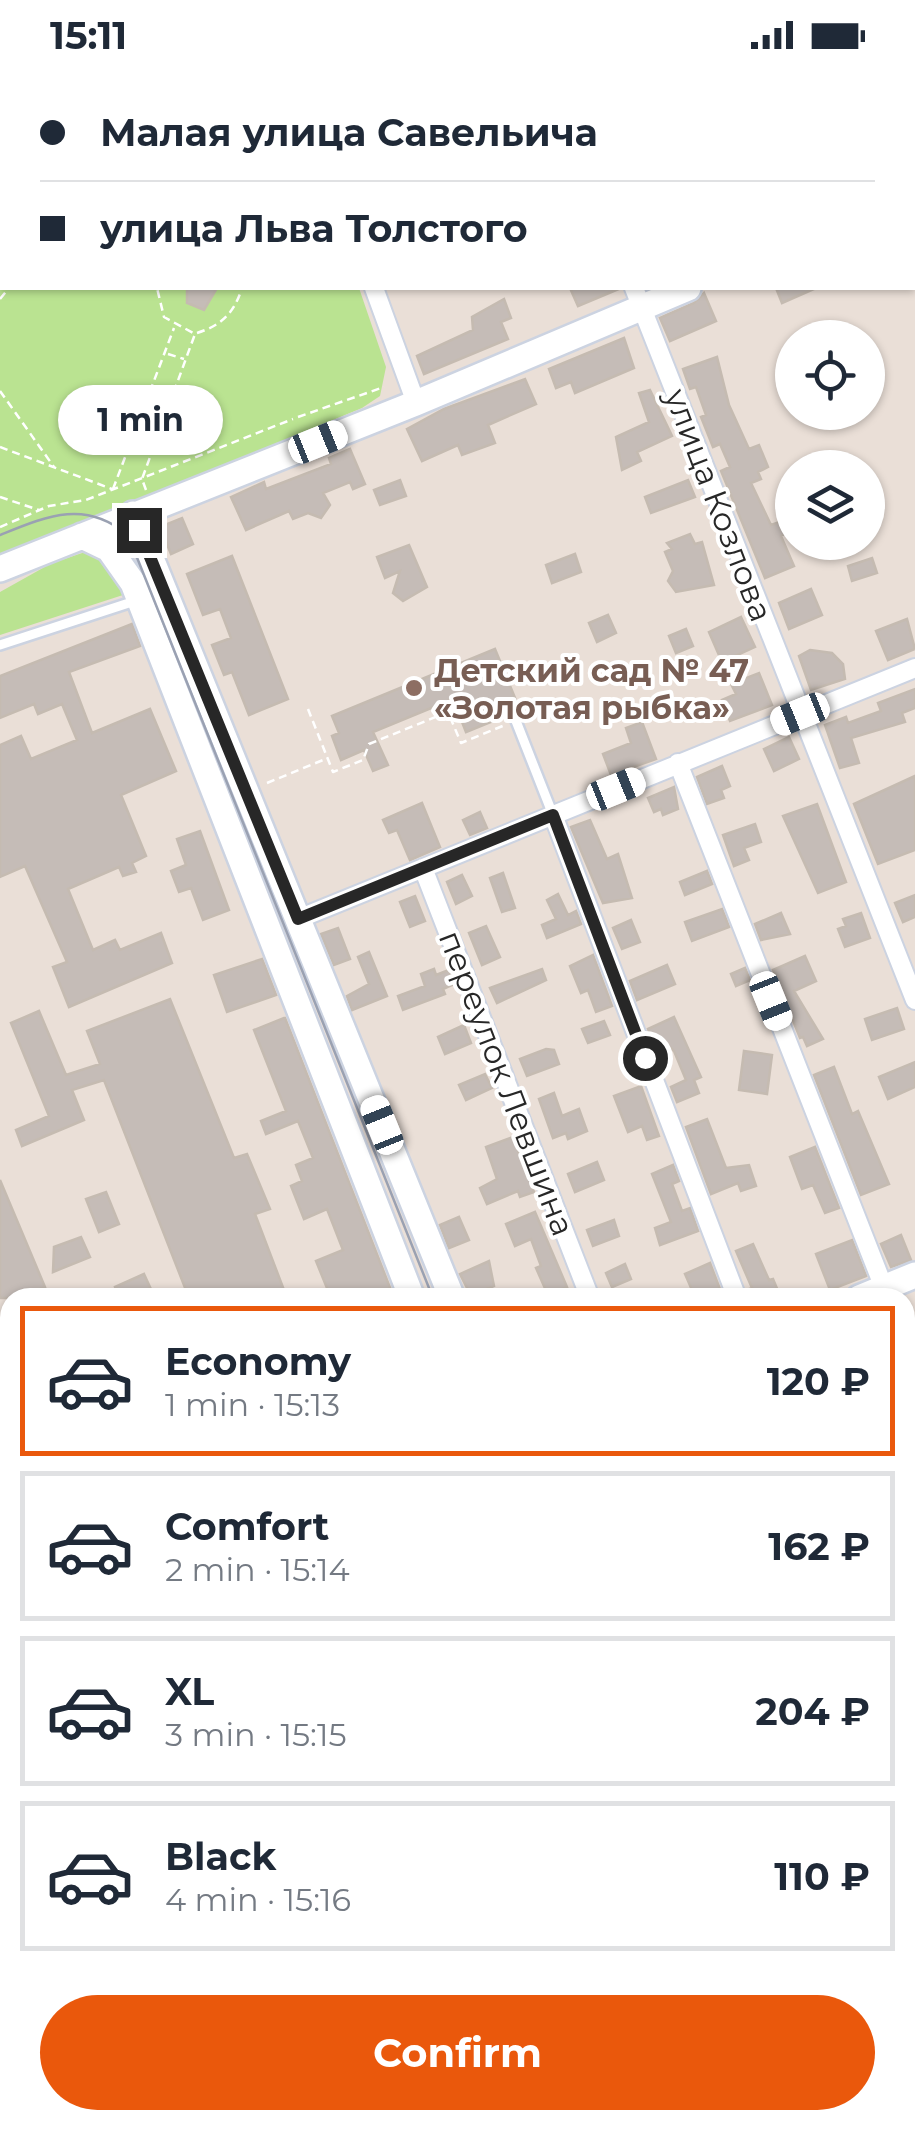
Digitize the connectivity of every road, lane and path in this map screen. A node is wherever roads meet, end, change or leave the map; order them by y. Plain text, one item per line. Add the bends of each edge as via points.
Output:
1 (157, 290) edge
2 (241, 290) edge
3 (375, 290) edge
4 (677, 290) edge
5 (638, 297) edge
6 (175, 327) junction
7 (195, 334) junction
8 (165, 353) junction
9 (186, 359) junction
10 (384, 387) dead end
11 (0, 391) edge
12 (416, 403) junction
13 (0, 447) edge
14 (54, 467) junction
15 (142, 479) junction
16 (113, 489) junction
17 (0, 497) edge
18 (140, 505) junction
19 (40, 510) junction
20 (0, 526) edge
21 (82, 536) junction
22 (0, 569) edge
23 (139, 600) junction
24 (0, 646) edge
25 (915, 668) edge
26 (308, 709) dead end
27 (800, 714) junction
28 (516, 721) joint
29 (328, 758) junction
30 (678, 763) junction
31 (256, 786) dead end
32 (553, 815) junction
33 (423, 868) junction
34 (298, 919) junction
35 (915, 1000) edge
36 (408, 1288) edge
37 (448, 1288) edge
38 (586, 1288) edge
39 (734, 1288) edge
40 (884, 1288) edge

1 - 6 path via 159,308
2 - 7 path via 233,312
3 - 12 street
4 - 5 street
5 - 12 street
5 - 27 street, улица Козлова
6 - 7 path
6 - 8 path
7 - 9 path
8 - 9 path
8 - 16 path
9 - 15 path
10 - 15 path
11 - 14 path
12 - 18 street
13 - 14 path
14 - 16 path
15 - 16 path
15 - 18 path
16 - 19 path
17 - 19 path
18 - 21 street
18 - 34 street
19 - 20 path
21 - 22 street
21 - 23 street via 120,561
23 - 24 lane
23 - 36 street
25 - 27 street
26 - 29 path
27 - 30 street
27 - 35 street, улица Козлова
28 - 29 path via 460,743 448,712 369,744 362,760 333,772
28 - 32 lane
29 - 31 path
30 - 32 street
30 - 40 street
32 - 33 street
32 - 39 street
33 - 34 street
33 - 38 street, переулок Левшина
34 - 37 street

